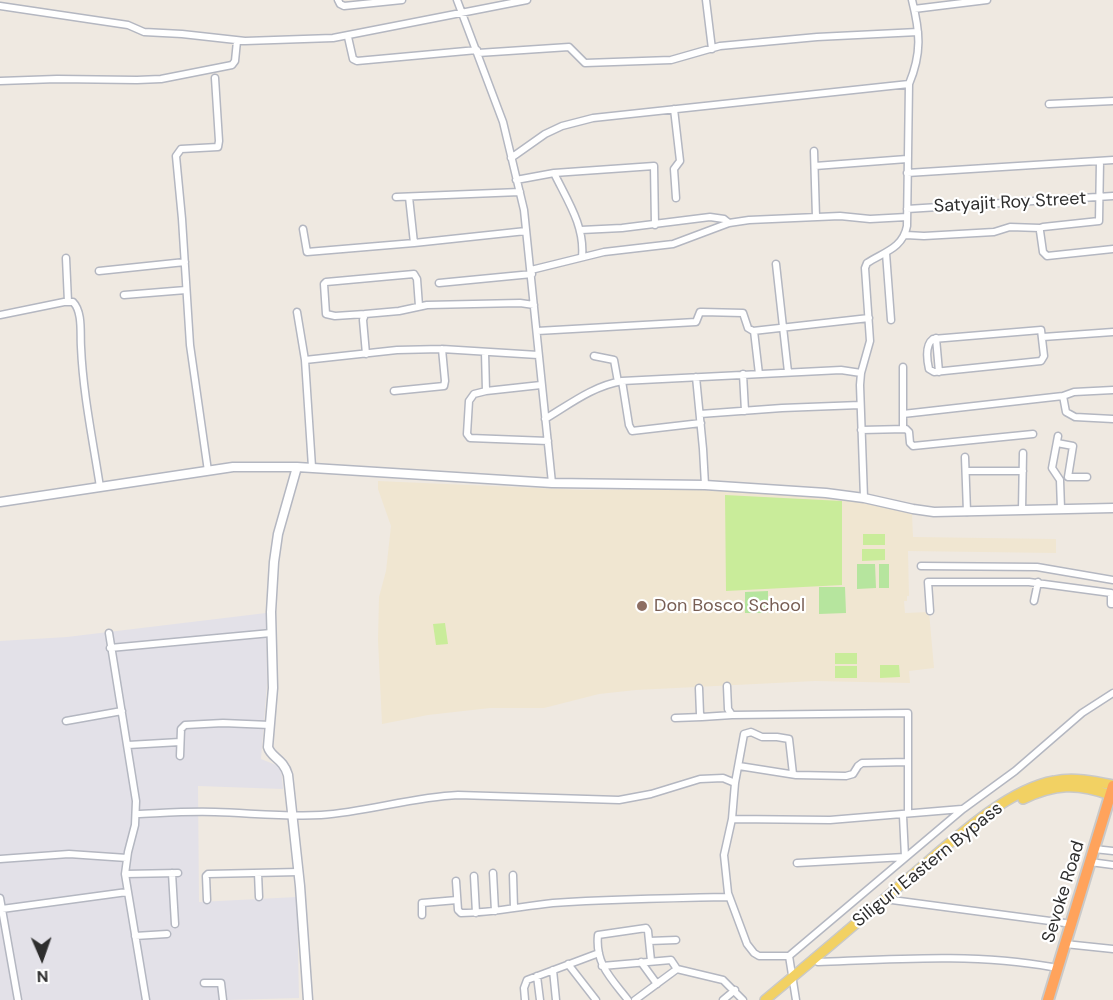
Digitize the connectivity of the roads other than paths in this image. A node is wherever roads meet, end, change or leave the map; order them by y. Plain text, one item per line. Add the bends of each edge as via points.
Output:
1 (338, 0) edge
2 (402, 0) edge
3 (457, 0) edge
4 (526, 0) edge
5 (706, 0) edge
6 (912, 0) edge
7 (987, 0) edge
8 (0, 6) edge
9 (914, 9) junction
10 (462, 13) junction
11 (918, 32) junction
12 (348, 37) junction
13 (237, 41) junction
14 (712, 49) junction
15 (478, 52) junction
16 (215, 78) dead end
17 (0, 81) edge
18 (909, 84) junction
19 (1113, 101) edge
20 (1049, 104) dead end
21 (674, 109) junction
22 (814, 151) dead end
23 (511, 158) junction
24 (907, 159) junction
25 (1113, 160) edge
26 (1100, 161) junction
27 (815, 166) junction
28 (554, 173) junction
29 (907, 173) junction
30 (516, 180) junction
31 (520, 192) junction
32 (1113, 196) edge
33 (396, 197) dead end
34 (409, 197) junction
35 (676, 198) dead end
36 (1101, 198) junction
37 (907, 209) junction
38 (816, 217) junction
39 (907, 217) junction
40 (729, 223) junction
41 (655, 225) junction
42 (1040, 228) junction
43 (303, 229) dead end
44 (581, 230) junction
45 (526, 231) junction
46 (906, 235) junction
47 (414, 243) junction
48 (1113, 249) edge
49 (886, 253) junction
50 (582, 257) junction
51 (66, 258) dead end
52 (185, 262) junction
53 (776, 264) dead end
54 (99, 272) dead end
55 (531, 272) junction
56 (439, 283) dead end
57 (186, 290) junction
58 (124, 295) dead end
59 (68, 302) junction
60 (534, 305) junction
61 (419, 306) junction
62 (297, 312) dead end
63 (365, 314) junction
64 (0, 315) edge
65 (869, 318) junction
66 (891, 320) dead end
67 (782, 328) junction
68 (754, 331) junction
69 (537, 332) junction
70 (1113, 332) edge
71 (566, 333) dead end
72 (1043, 337) junction
73 (936, 338) junction
74 (442, 349) junction
75 (485, 352) junction
76 (366, 354) junction
77 (538, 354) junction
78 (594, 356) dead end
79 (305, 360) junction
80 (903, 367) dead end
81 (788, 372) junction
82 (939, 372) junction
83 (861, 373) junction
84 (759, 374) junction
85 (743, 375) junction
86 (696, 377) junction
87 (620, 382) junction
88 (541, 385) junction
89 (394, 390) dead end
90 (486, 390) junction
91 (1113, 390) edge
92 (1063, 396) junction
93 (860, 405) junction
94 (745, 411) junction
95 (700, 414) junction
96 (903, 414) junction
97 (545, 419) junction
98 (1113, 419) edge
99 (701, 423) junction
100 (861, 429) junction
101 (903, 429) junction
102 (1033, 434) dead end
103 (548, 441) junction
104 (1023, 453) dead end
105 (965, 457) dead end
106 (297, 467) junction
107 (312, 467) junction
108 (208, 471) junction
109 (966, 471) junction
110 (1023, 471) junction
111 (1068, 477) junction
112 (1087, 477) dead end
113 (1059, 478) junction
114 (552, 483) junction
115 (705, 485) junction
116 (100, 487) junction
117 (864, 498) junction
118 (0, 502) edge
119 (1113, 508) edge
120 (1061, 509) junction
121 (1022, 510) junction
122 (967, 512) junction
123 (921, 566) dead end
124 (1113, 580) edge
125 (1038, 582) junction
126 (1034, 601) dead end
127 (1113, 604) edge
128 (930, 611) dead end
129 (109, 633) dead end
130 (271, 633) junction
131 (110, 648) junction
132 (727, 686) dead end
133 (699, 688) dead end
134 (1113, 693) edge
135 (122, 711) junction
136 (732, 715) junction
137 (702, 717) junction
138 (675, 718) dead end
139 (66, 721) dead end
140 (270, 725) junction
141 (180, 742) junction
142 (128, 745) junction
143 (180, 756) dead end
144 (909, 762) junction
145 (739, 766) junction
146 (793, 774) junction
147 (735, 783) junction
148 (1112, 789) edge
149 (1110, 807) edge
150 (963, 809) junction
151 (136, 814) junction
152 (906, 814) junction
153 (293, 816) junction
154 (732, 819) junction
155 (1100, 830) junction
156 (1094, 849) junction
157 (1113, 851) edge
158 (905, 857) junction
159 (127, 858) junction
160 (0, 859) edge
161 (1090, 862) junction
162 (797, 863) dead end
163 (1113, 865) edge
164 (298, 872) junction
165 (258, 873) junction
166 (493, 873) dead end
167 (125, 874) junction
168 (513, 875) dead end
169 (474, 876) dead end
170 (456, 881) dead end
171 (127, 892) junction
172 (259, 897) dead end
173 (729, 897) junction
174 (0, 898) edge
175 (207, 900) dead end
176 (457, 900) junction
177 (892, 900) junction
178 (514, 908) junction
179 (2, 909) junction
180 (495, 911) junction
181 (476, 913) junction
182 (422, 915) dead end
183 (1065, 923) junction
184 (175, 924) dead end
185 (167, 934) dead end
186 (135, 936) junction
187 (676, 940) dead end
188 (649, 941) junction
189 (1065, 944) junction
190 (1113, 949) edge
191 (599, 953) junction
192 (789, 956) junction
193 (651, 961) junction
194 (641, 962) junction
195 (818, 963) junction
196 (568, 964) junction
197 (602, 966) junction
198 (1052, 967) junction
199 (677, 969) junction
200 (553, 970) junction
201 (537, 976) junction
202 (794, 980) junction
203 (204, 983) dead end
204 (657, 984) junction
205 (735, 990) junction
206 (18, 1000) edge
207 (146, 1000) edge
208 (223, 1000) edge
209 (308, 1000) edge
210 (525, 1000) edge
211 (540, 1000) edge
212 (556, 1000) edge
213 (596, 1000) edge
214 (628, 1000) edge
215 (635, 1000) edge
216 (723, 1000) edge
217 (743, 1000) edge
218 (765, 1000) edge
219 (774, 1000) edge
220 (796, 1000) edge
221 (1042, 1000) edge
222 (1048, 1000) edge

1 - 2 street via 344,6
3 - 10 street
4 - 10 street
5 - 14 street
6 - 9 street
7 - 9 street
8 - 13 street via 128,25 144,32
9 - 11 street
10 - 12 street
10 - 15 street
11 - 14 street
11 - 18 street via 918,63
12 - 13 street
12 - 15 street via 353,59 357,61
13 - 17 street via 232,65 160,79
14 - 15 street via 671,60 585,63 569,47
15 - 23 street via 503,122
16 - 52 street via 218,147 181,149 177,153
18 - 21 street
18 - 24 street
19 - 20 street
21 - 23 street via 593,118 562,126
21 - 35 street via 680,160 674,169
22 - 27 street
23 - 30 street
24 - 27 street
24 - 29 street
25 - 26 street
26 - 29 street
26 - 36 street
27 - 38 street
28 - 30 street
28 - 41 street via 654,166
28 - 44 street
29 - 37 street
30 - 31 street
31 - 34 street
31 - 45 street
32 - 36 street, Satyajit Roy Street
33 - 34 street
34 - 47 street
36 - 37 street, Satyajit Roy Street
36 - 42 street via 1099,221
37 - 39 street
38 - 39 street
38 - 40 street
39 - 46 street
40 - 41 street via 710,217
40 - 50 street via 673,244
41 - 44 street
42 - 46 street
42 - 48 street via 1047,256
43 - 47 street via 307,252
44 - 50 street
45 - 47 street
45 - 55 street
46 - 49 street
49 - 65 street via 866,265
49 - 66 street
50 - 55 street
51 - 59 street
52 - 54 street
52 - 57 street
53 - 67 street
55 - 56 street
55 - 60 street
57 - 58 street
57 - 108 street
59 - 64 street
59 - 116 street via 75,303 79,316 83,377
60 - 61 street
60 - 69 street
61 - 63 street
61 - 63 street via 414,274 324,284 326,314
62 - 79 street
63 - 76 street
65 - 67 street
65 - 83 street via 870,347
67 - 68 street
67 - 81 street
68 - 69 street via 748,328 743,313 700,312 696,322
68 - 84 street
69 - 71 street
69 - 77 street
70 - 72 street
72 - 73 street via 1041,330
72 - 82 street via 1041,361
73 - 82 street
73 - 82 street via 928,344 928,365 931,371
74 - 75 street
74 - 76 street
74 - 89 street via 444,386
75 - 77 street
75 - 90 street
76 - 79 street
77 - 88 street
78 - 87 street via 614,360
79 - 107 street
80 - 96 street
81 - 83 street
81 - 84 street
83 - 93 street
84 - 85 street
85 - 86 street
85 - 94 street
86 - 87 street
86 - 95 street
87 - 97 street via 602,386
87 - 99 street via 632,431
88 - 90 street
88 - 97 street
90 - 103 street via 471,398 469,437
91 - 92 street
92 - 96 street
92 - 98 street via 1066,412 1072,417
93 - 94 street
93 - 100 street
94 - 95 street
95 - 99 street
96 - 101 street
97 - 103 street
99 - 115 street
100 - 101 street
100 - 117 street
101 - 102 street via 909,431 913,446
103 - 114 street
104 - 110 street
105 - 109 street
106 - 107 street
106 - 108 street
106 - 130 street via 278,534
107 - 114 street
108 - 116 street
109 - 110 street
109 - 122 street
110 - 121 street
111 - 112 street
111 - 113 street
111 - 113 street via 1073,446 1058,439 1052,468
113 - 120 street
114 - 115 street
115 - 117 street
116 - 118 street
117 - 122 street via 925,511
119 - 120 street
120 - 121 street
121 - 122 street
123 - 124 street via 1038,567
125 - 126 street
125 - 127 street via 1111,593
125 - 128 street via 928,582
129 - 131 street
130 - 131 street
130 - 140 street
131 - 135 street
132 - 136 street via 728,710
133 - 137 street
134 - 150 street via 1082,713 1015,771
135 - 139 street
135 - 142 street
136 - 137 street
136 - 144 street via 906,711
137 - 138 street
140 - 141 street via 185,725
140 - 153 street via 269,752 281,760 286,770
141 - 142 street
141 - 143 street
142 - 151 street
144 - 146 street via 862,764 846,776
144 - 152 street
145 - 146 street
145 - 146 street via 742,736 751,732 789,739
145 - 147 street
147 - 153 street via 723,778 700,779 620,800 440,796 344,813
147 - 154 street
148 - 149 highway
148 - 177 main road, Siliguri Eastern Bypass via 1065,786 1025,798 977,829
148 - 202 main road, Siliguri Eastern Bypass via 1086,780 1055,780 1018,794 948,845
149 - 155 highway
150 - 152 street
150 - 158 street
151 - 153 street
151 - 159 street
152 - 154 street via 830,820
152 - 158 street
153 - 164 street
154 - 173 street via 724,855
155 - 156 highway, Sevoke Road
155 - 183 highway, Sevoke Road via 1089,838
156 - 157 street
156 - 161 highway, Sevoke Road
158 - 162 street
158 - 192 street
159 - 160 street via 69,854
159 - 167 street
161 - 163 street
161 - 189 highway, Sevoke Road
164 - 165 street
164 - 209 street
165 - 172 street
165 - 175 street via 207,875
166 - 180 street
167 - 171 street
167 - 184 street via 175,873
168 - 178 street
169 - 181 street
170 - 176 street
171 - 179 street
171 - 186 street
173 - 178 street via 591,900
173 - 192 street via 753,953
174 - 179 street
176 - 181 street via 459,913
176 - 182 street via 422,903
177 - 183 street
177 - 195 main road, Siliguri Eastern Bypass
178 - 180 street
179 - 206 street
180 - 181 street
183 - 198 highway, Sevoke Road
185 - 186 street
186 - 207 street
187 - 188 street
188 - 191 street via 646,928 600,934
188 - 193 street
189 - 190 street
189 - 222 highway, Sevoke Road
191 - 196 street
191 - 197 street
192 - 202 street
193 - 194 street
193 - 199 street via 671,960
194 - 197 street
194 - 204 street
195 - 198 street via 966,959
195 - 202 main road, Siliguri Eastern Bypass
196 - 200 street
196 - 213 street
197 - 214 street
198 - 221 highway, Sevoke Road
199 - 204 street
199 - 205 street via 723,980
200 - 201 street
200 - 212 street
201 - 210 street via 524,983
201 - 211 street
202 - 218 main road, Siliguri Eastern Bypass
202 - 219 main road, Siliguri Eastern Bypass
202 - 220 street
203 - 208 street via 221,983
204 - 215 street
205 - 216 street
205 - 217 street

